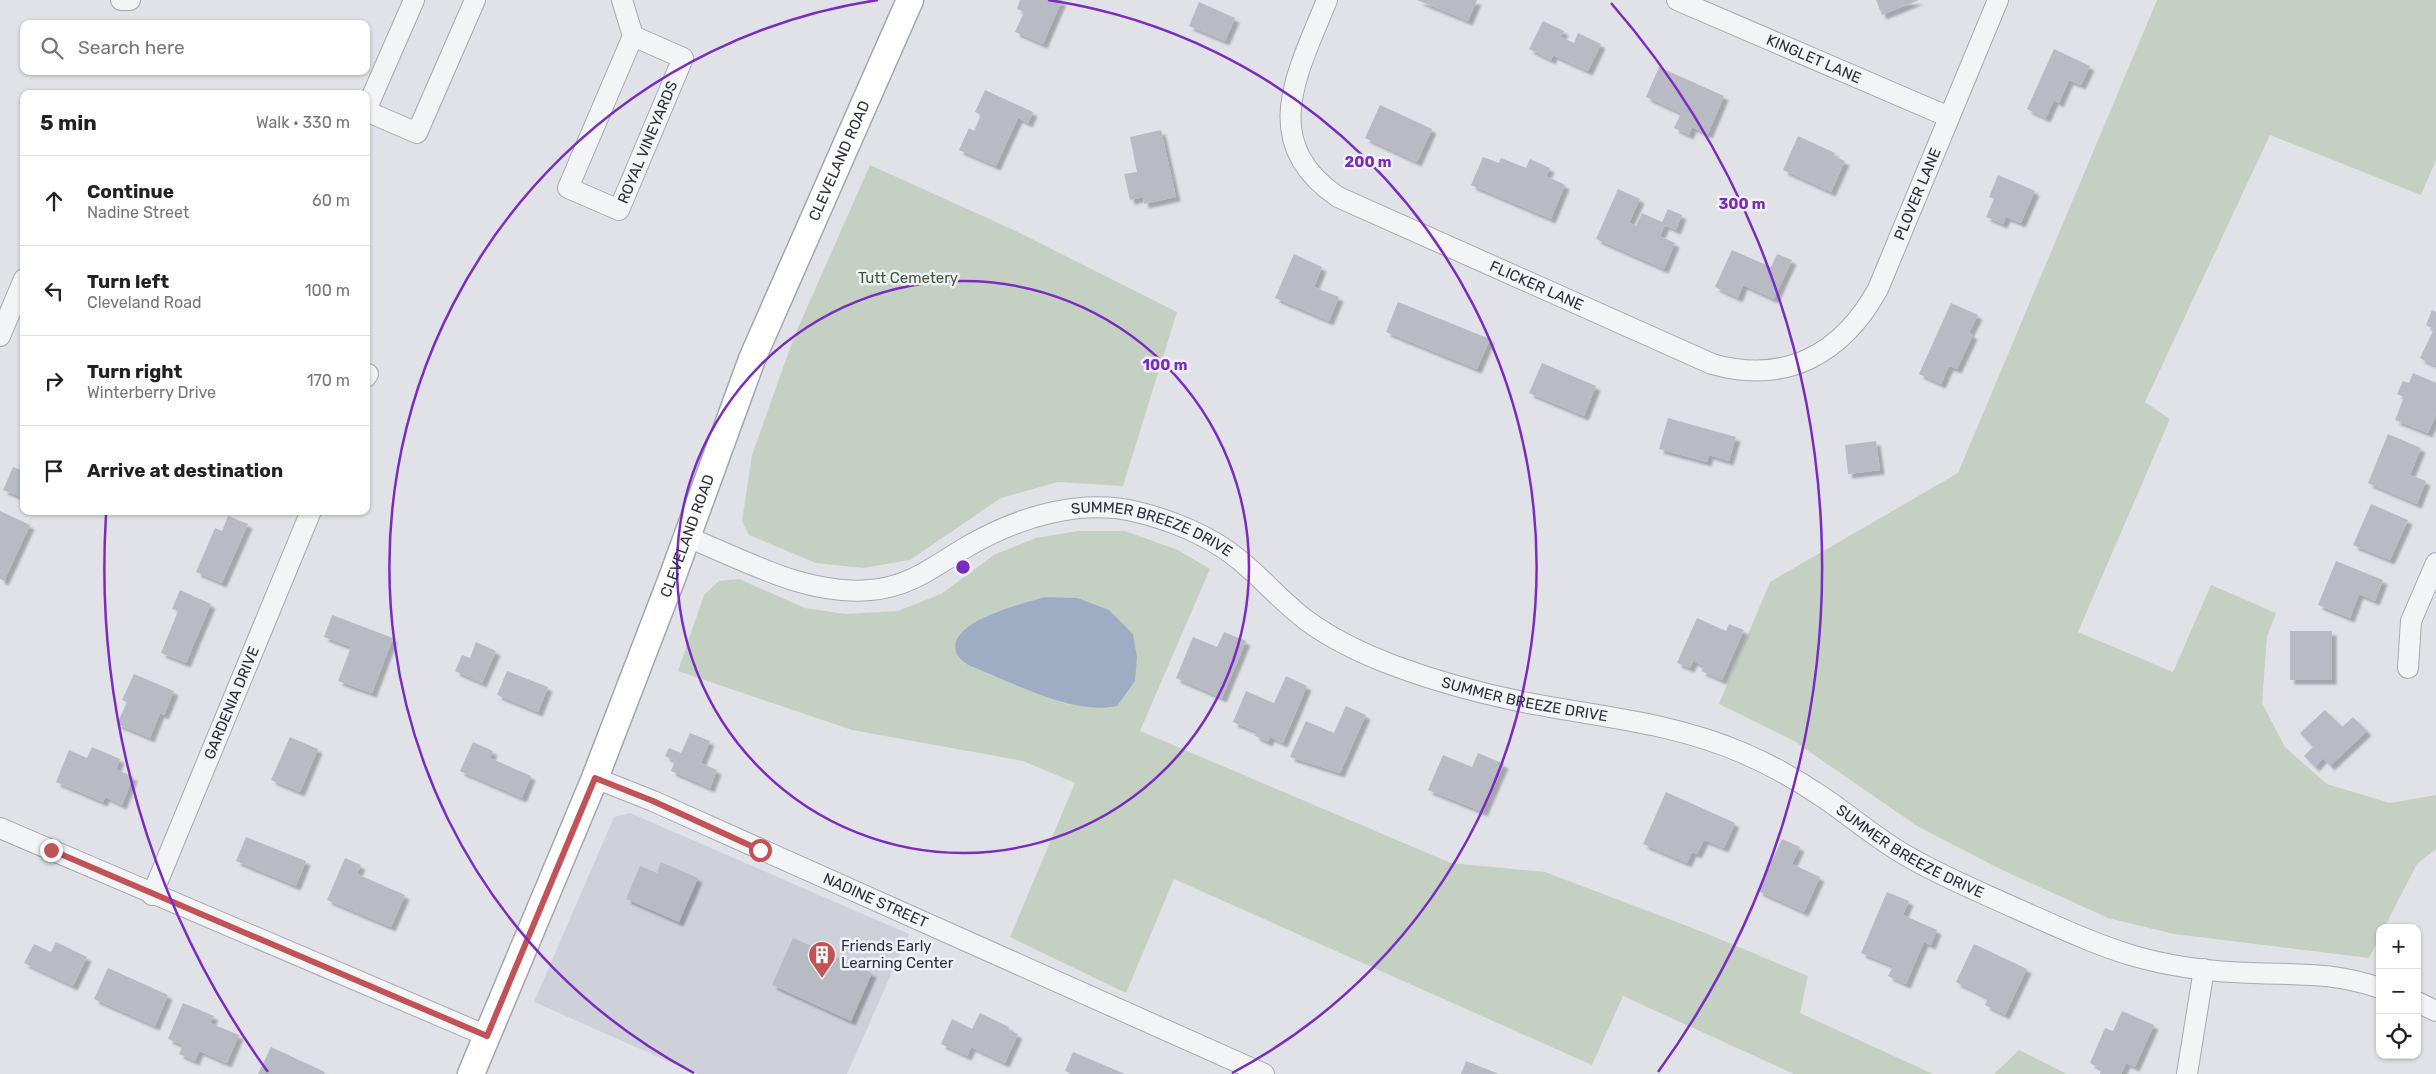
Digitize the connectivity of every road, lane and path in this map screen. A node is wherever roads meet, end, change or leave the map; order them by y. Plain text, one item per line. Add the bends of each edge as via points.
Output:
1 (121, 0) edge
2 (130, 0) edge
3 (414, 0) edge
4 (475, 0) edge
5 (622, 0) edge
6 (910, 0) edge
7 (1327, 0) edge
8 (1677, 0) edge
9 (1998, 0) edge
10 (633, 36) junction
11 (370, 101) edge
12 (370, 112) edge
13 (1949, 117) junction
14 (20, 288) edge
15 (0, 336) edge
16 (1804, 362) joint
17 (309, 515) edge
18 (687, 537) junction
19 (2436, 563) edge
20 (2408, 668) dead end
21 (595, 778) junction
22 (0, 828) edge
23 (152, 895) junction
24 (2204, 969) junction
25 (2376, 987) edge
26 (2421, 1004) edge
27 (2436, 1011) edge
28 (487, 1036) junction
29 (471, 1074) edge
30 (1264, 1074) edge
31 (2187, 1074) edge

1 - 2 street
3 - 11 street
4 - 12 street via 417,133
5 - 10 street
6 - 18 main road, CLEVELAND ROAD via 752,359
7 - 16 street, FLICKER LANE via 1293,90 1291,114 1295,146 1312,178 1338,197 1712,364 1748,371 1770,371
8 - 13 street, KINGLET LANE
9 - 13 street, PLOVER LANE
10 - 10 street, ROYAL VINEYARDS via 683,58 619,210 568,188
13 - 16 street, PLOVER LANE via 1878,289 1865,312 1832,346
14 - 15 street
17 - 23 street, GARDENIA DRIVE
18 - 21 main road, CLEVELAND ROAD
18 - 24 street, SUMMER BREEZE DRIVE via 801,584 833,590 868,591 902,586 972,543 1025,520 1093,506 1135,511 1204,537 1234,555 1305,619 1339,642 1374,659 1479,692 1646,722 1743,753 1824,798 1870,833 1944,876 2087,940 2173,965
19 - 20 street via 2411,622
21 - 28 main road, CLEVELAND ROAD
21 - 30 street, NADINE STREET
22 - 23 street
23 - 28 street
24 - 25 street, SUMMER BREEZE DRIVE via 2249,974 2316,973
24 - 31 street
26 - 27 street
28 - 29 main road, CLEVELAND ROAD

